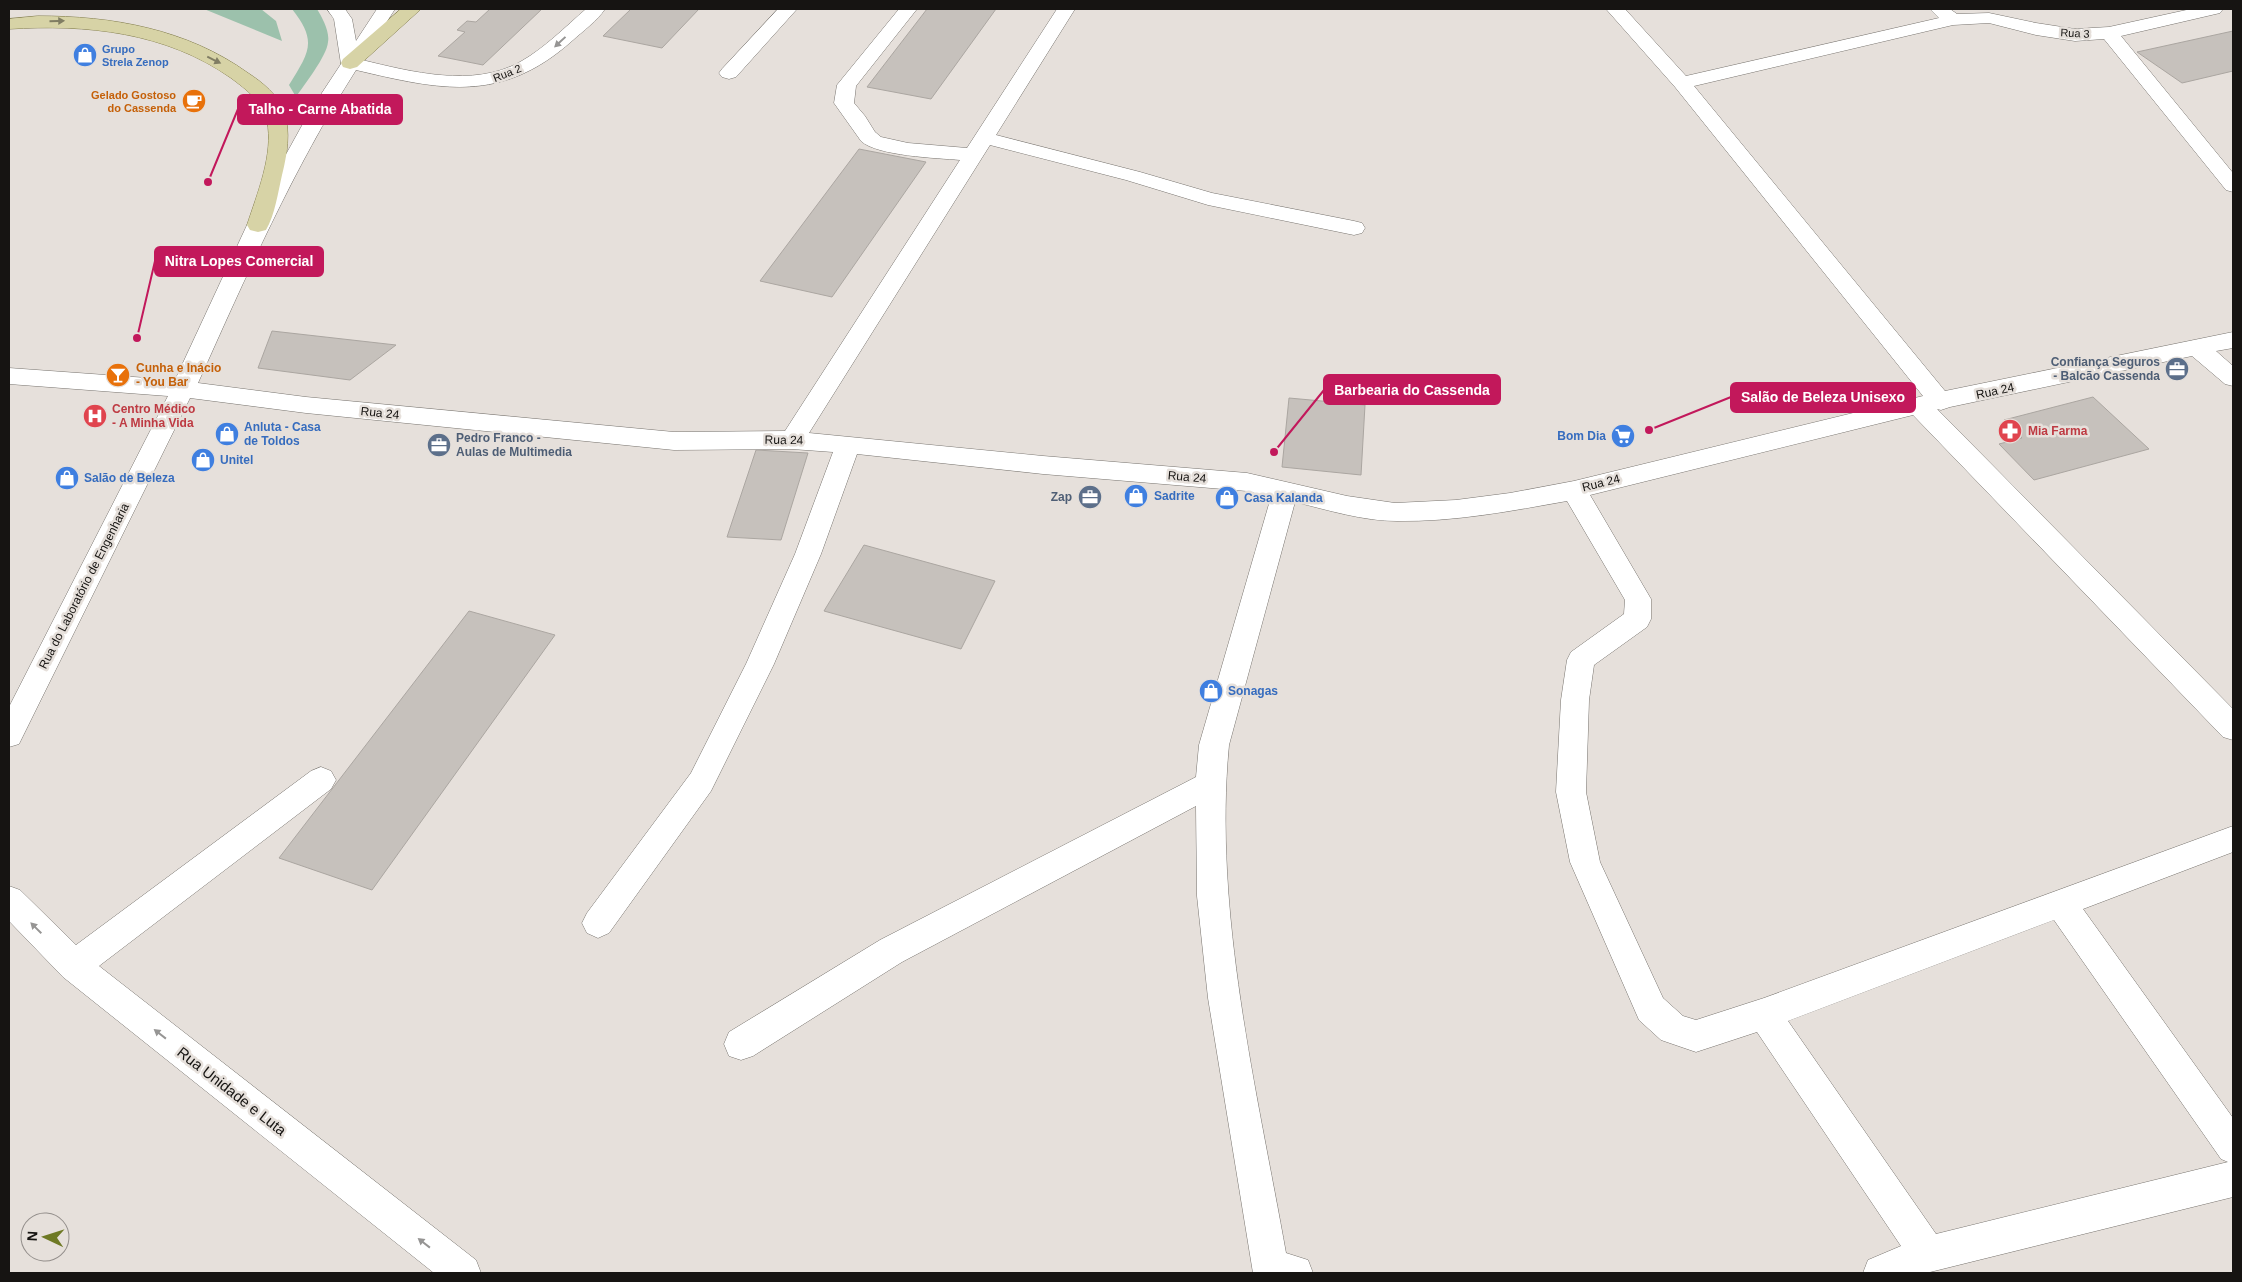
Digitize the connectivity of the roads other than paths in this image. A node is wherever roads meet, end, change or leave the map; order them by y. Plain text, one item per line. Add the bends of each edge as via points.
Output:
1 (23, 9) edge
2 (336, 9) edge
3 (386, 9) edge
4 (412, 9) edge
5 (596, 9) edge
6 (788, 9) edge
7 (908, 9) edge
8 (1066, 9) edge
9 (1615, 9) edge
10 (2200, 10) edge
11 (9, 12) edge
12 (1946, 14) edge
13 (9, 24) edge
14 (2109, 33) junction
15 (350, 63) junction
16 (729, 73) dead end
17 (1682, 83) junction
18 (979, 146) junction
19 (2233, 186) edge
20 (258, 226) junction
21 (1354, 228) dead end
22 (2233, 340) edge
23 (2197, 348) junction
24 (9, 376) edge
25 (2233, 378) edge
26 (183, 389) junction
27 (1930, 404) junction
28 (792, 440) junction
29 (848, 444) junction
30 (1286, 490) junction
31 (1574, 490) junction
32 (2233, 728) edge
33 (9, 735) edge
34 (321, 780) dead end
35 (1210, 784) junction
36 (2233, 839) edge
37 (9, 900) edge
38 (2060, 903) junction
39 (598, 924) dead end
40 (74, 966) junction
41 (1764, 1014) junction
42 (741, 1044) dead end
43 (2233, 1147) edge
44 (2233, 1179) edge
45 (1928, 1254) junction
46 (1279, 1272) edge
47 (463, 1273) edge
48 (1881, 1273) edge

1 - 11 main road
2 - 15 street via 343,19
3 - 15 street, Rua do Laboratório de Engenharia
4 - 15 main road
5 -> 15 street, Rua 2 via 556,46 515,72 484,82 398,73
6 - 16 street
7 - 18 street via 847,84 844,104 860,122 864,133 874,141 890,145
8 - 18 street
9 - 17 street
10 - 14 street, Rua 3
12 - 14 street, Rua 3 via 1988,18 2075,35
12 - 17 street, Rua 3
13 -> 20 main road via 65,21 152,34 236,71 260,91 274,111 278,135 279,143
14 - 19 street
15 - 20 street, Rua do Laboratório de Engenharia via 320,111
17 - 27 street
18 - 21 street via 1133,176 1208,199
18 - 28 street
20 - 26 street, Rua do Laboratório de Engenharia
22 - 23 street, Rua 24
23 - 25 street
23 - 27 street, Rua 24
24 - 26 street, Rua 24
26 - 28 street, Rua 24 via 306,406 665,440
26 - 33 street, Rua do Laboratório de Engenharia
27 - 31 street, Rua 24
27 - 32 street
28 - 29 street, Rua 24
29 - 30 street, Rua 24 via 1247,482
29 - 39 street via 801,570 760,664 701,782
30 - 31 street, Rua 24 via 1347,505 1395,512 1456,509
30 - 35 street via 1214,745
31 - 41 street via 1638,599 1636,619 1581,660 1575,700 1571,792 1585,862 1651,1009 1674,1029 1696,1036
34 - 40 street
35 - 42 street via 891,951
35 - 46 street via 1213,896 1224,998
36 - 38 street
40 -> 37 street, Rua Unidade e Luta
38 - 41 street
38 - 43 street
47 -> 40 street, Rua Unidade e Luta
41 - 45 street
44 - 45 street
45 - 48 street

